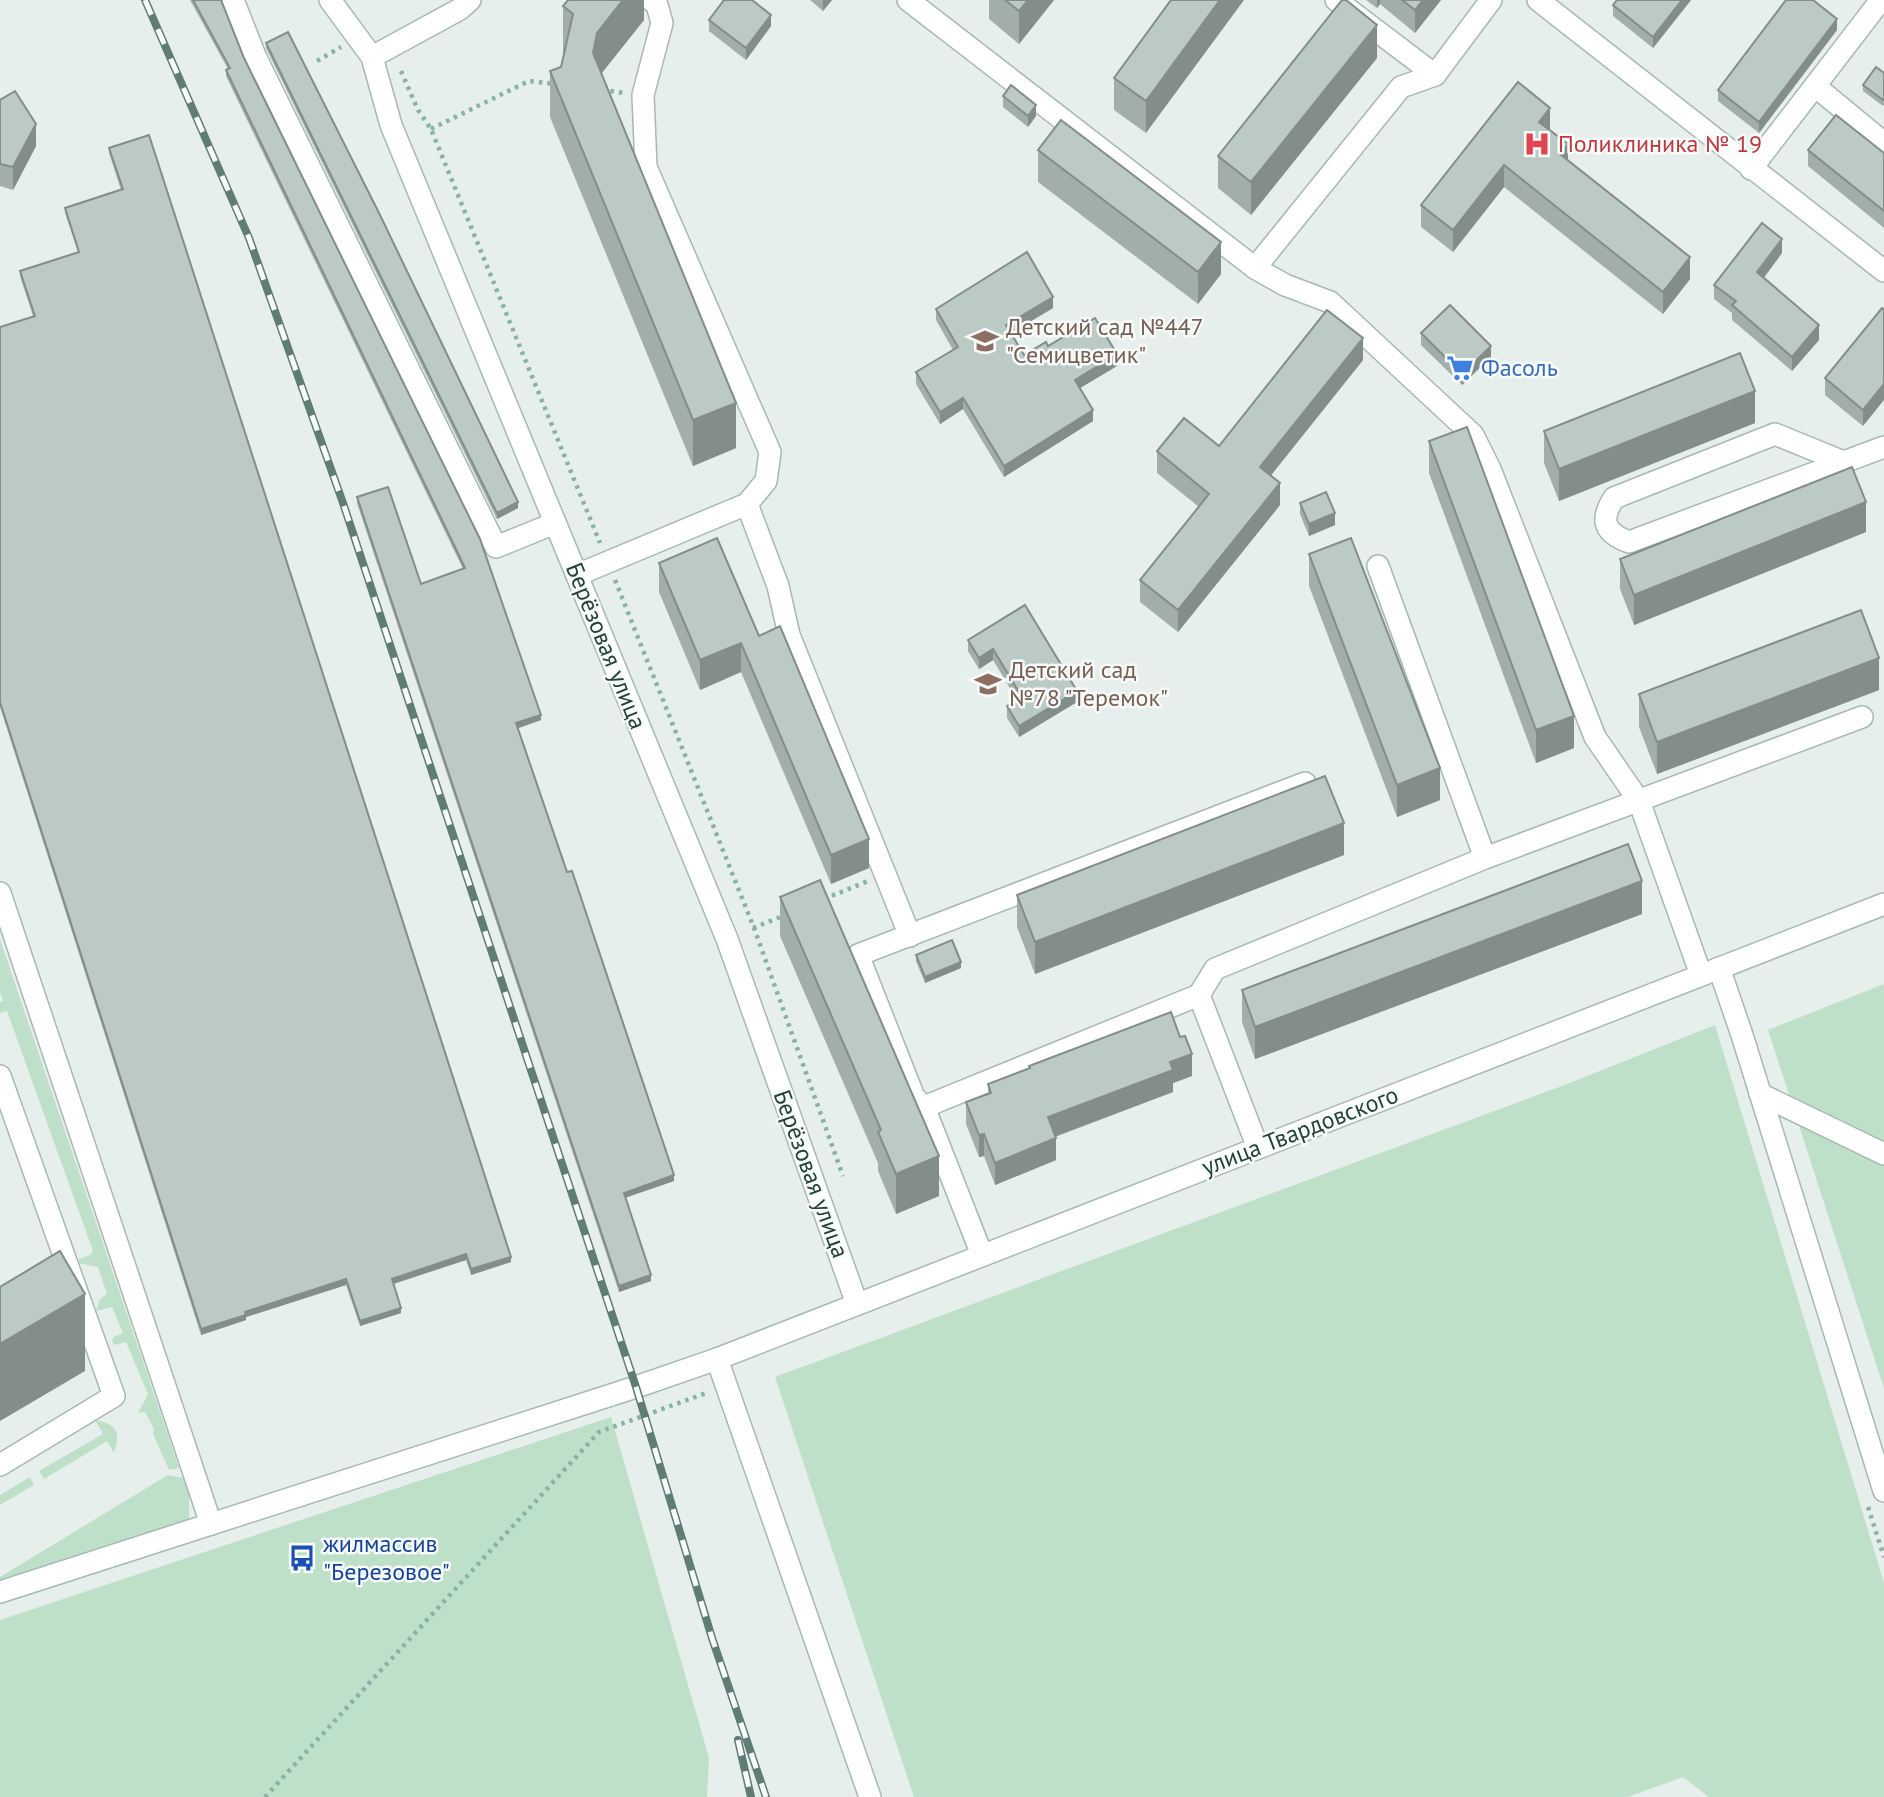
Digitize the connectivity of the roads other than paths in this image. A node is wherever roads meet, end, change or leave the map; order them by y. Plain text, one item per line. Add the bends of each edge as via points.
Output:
1 (233, 0) edge
2 (330, 0) edge
3 (470, 0) edge
4 (651, 0) edge
5 (908, 0) edge
6 (1336, 0) edge
7 (1491, 0) edge
8 (1538, 0) edge
9 (1881, 0) edge
10 (372, 57) junction
11 (1435, 75) junction
12 (1815, 86) junction
13 (1884, 143) edge
14 (1751, 169) junction
15 (1255, 268) junction
16 (1884, 271) edge
17 (1884, 447) edge
18 (1841, 461) junction
19 (747, 504) junction
20 (555, 523) junction
21 (1378, 566) dead end
22 (577, 575) junction
23 (1862, 717) dead end
24 (1305, 783) edge
25 (1639, 801) junction
26 (1485, 858) junction
27 (0, 893) edge
28 (1884, 904) edge
29 (910, 936) junction
30 (1710, 971) junction
31 (1199, 995) junction
32 (0, 1076) edge
33 (1760, 1094) junction
34 (925, 1107) junction
35 (1258, 1148) junction
36 (1884, 1154) edge
37 (982, 1255) junction
38 (75, 1290) junction
39 (57, 1301) edge
40 (857, 1304) junction
41 (717, 1359) junction
42 (0, 1465) edge
43 (1884, 1491) edge
44 (211, 1524) junction
45 (0, 1592) edge
46 (870, 1797) edge

1 - 20 street via 262,70 496,547
2 - 10 street, Берёзовая улица
3 - 10 street
4 - 19 street via 662,23 643,95 646,167 770,452 766,481
5 - 15 street
6 - 11 street
7 - 11 street
8 - 14 street
9 - 12 street
10 - 20 street, Берёзовая улица via 391,125
11 - 15 street via 1401,88
12 - 13 street
12 - 14 street
14 - 16 street
15 - 25 street via 1330,302 1473,435 1595,737
17 - 18 street
18 - 18 street via 1629,542 1614,536 1607,525 1606,511 1614,498 1775,435
19 - 22 street
19 - 29 street via 778,586 789,635
20 - 22 street, Берёзовая улица
21 - 26 street
22 - 40 street, Берёзовая улица via 727,939
23 - 25 street
24 - 29 street
25 - 26 street
25 - 30 street
26 - 31 street via 1215,968
27 - 44 street
28 - 30 street, улица Твардовского
29 - 34 street via 858,955 914,1097
30 - 33 street
30 - 35 street, улица Твардовского
31 - 34 street
31 - 35 street
32 - 38 street
33 - 36 street
33 - 43 street
34 - 37 street
35 - 37 street, улица Твардовского
37 - 40 street, улица Твардовского
38 - 39 street
38 - 42 street via 114,1396
40 - 41 street, улица Твардовского
41 - 44 street, улица Твардовского
41 - 46 street
44 - 45 street, улица Твардовского

